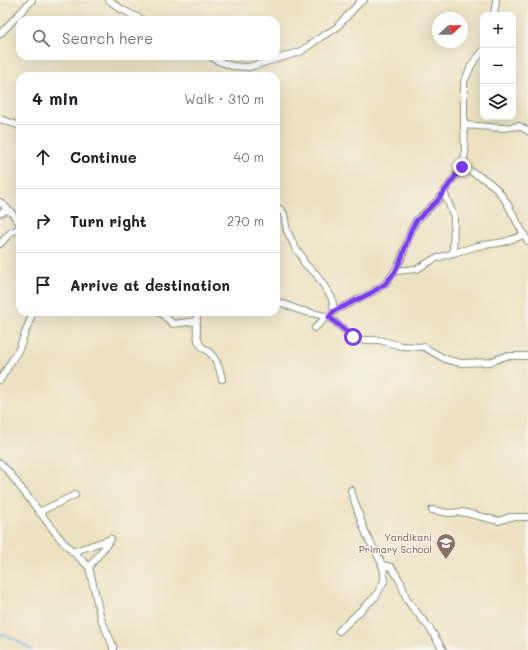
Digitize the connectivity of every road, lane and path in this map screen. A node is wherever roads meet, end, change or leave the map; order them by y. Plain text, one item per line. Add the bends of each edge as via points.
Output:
1 (32, 0) edge
2 (109, 0) edge
3 (364, 0) edge
4 (496, 0) edge
5 (494, 12) edge
6 (17, 16) edge
7 (136, 16) edge
8 (16, 17) edge
9 (0, 34) edge
10 (480, 55) edge
11 (280, 58) edge
12 (216, 60) edge
13 (273, 60) edge
14 (0, 119) edge
15 (16, 125) edge
16 (464, 125) junction
17 (528, 125) edge
18 (519, 126) junction
19 (528, 131) edge
20 (462, 167) junction
21 (444, 192) junction
22 (0, 202) edge
23 (280, 209) dead end
24 (8, 210) junction
25 (0, 213) edge
26 (16, 219) edge
27 (16, 230) edge
28 (524, 235) junction
29 (528, 241) edge
30 (0, 244) edge
31 (453, 253) junction
32 (395, 272) junction
33 (280, 303) edge
34 (334, 311) junction
35 (32, 316) edge
36 (164, 316) edge
37 (197, 316) edge
38 (327, 317) junction
39 (197, 321) junction
40 (315, 328) dead end
41 (528, 356) edge
42 (222, 379) dead end
43 (0, 380) edge
44 (0, 463) edge
45 (351, 490) dead end
46 (75, 495) dead end
47 (432, 510) dead end
48 (39, 512) junction
49 (528, 516) edge
50 (72, 552) junction
51 (382, 565) junction
52 (89, 567) junction
53 (391, 567) junction
54 (384, 581) junction
55 (339, 631) dead end
56 (113, 650) edge
57 (443, 650) edge

1 - 6 street
2 - 7 street
3 - 11 street via 336,28 300,52
4 - 5 street
8 - 9 street
10 - 16 street via 472,64 464,82
12 - 13 street via 232,66 249,67
14 - 15 street
16 - 18 street via 503,128
16 - 20 street via 465,154
17 - 18 street
18 - 19 street
20 - 21 street
20 - 28 street via 490,183 500,193
21 - 31 street via 454,217
21 - 32 street via 414,225
22 - 24 street
23 - 34 street via 296,249 332,298
24 - 25 street
24 - 26 street
27 - 30 street
28 - 29 street
28 - 31 street
31 - 32 street via 434,259 417,269
32 - 34 street via 385,284 371,293
33 - 38 street
34 - 38 street
35 - 43 street via 19,350
36 - 39 street via 173,324
37 - 39 street
38 - 40 street
38 - 41 street via 361,340 424,347 445,359 461,363 490,362 506,356
39 - 42 street via 201,346 217,361
44 - 48 street
45 - 51 street via 362,525
46 - 48 street
47 - 49 street via 462,512 499,521 510,517
48 - 50 street
50 - 52 street
50 - 52 street via 111,539
51 - 53 street
51 - 54 street
52 - 56 street via 101,619
53 - 54 street
53 - 57 street via 402,583 410,604 429,627
54 - 55 street via 376,596

